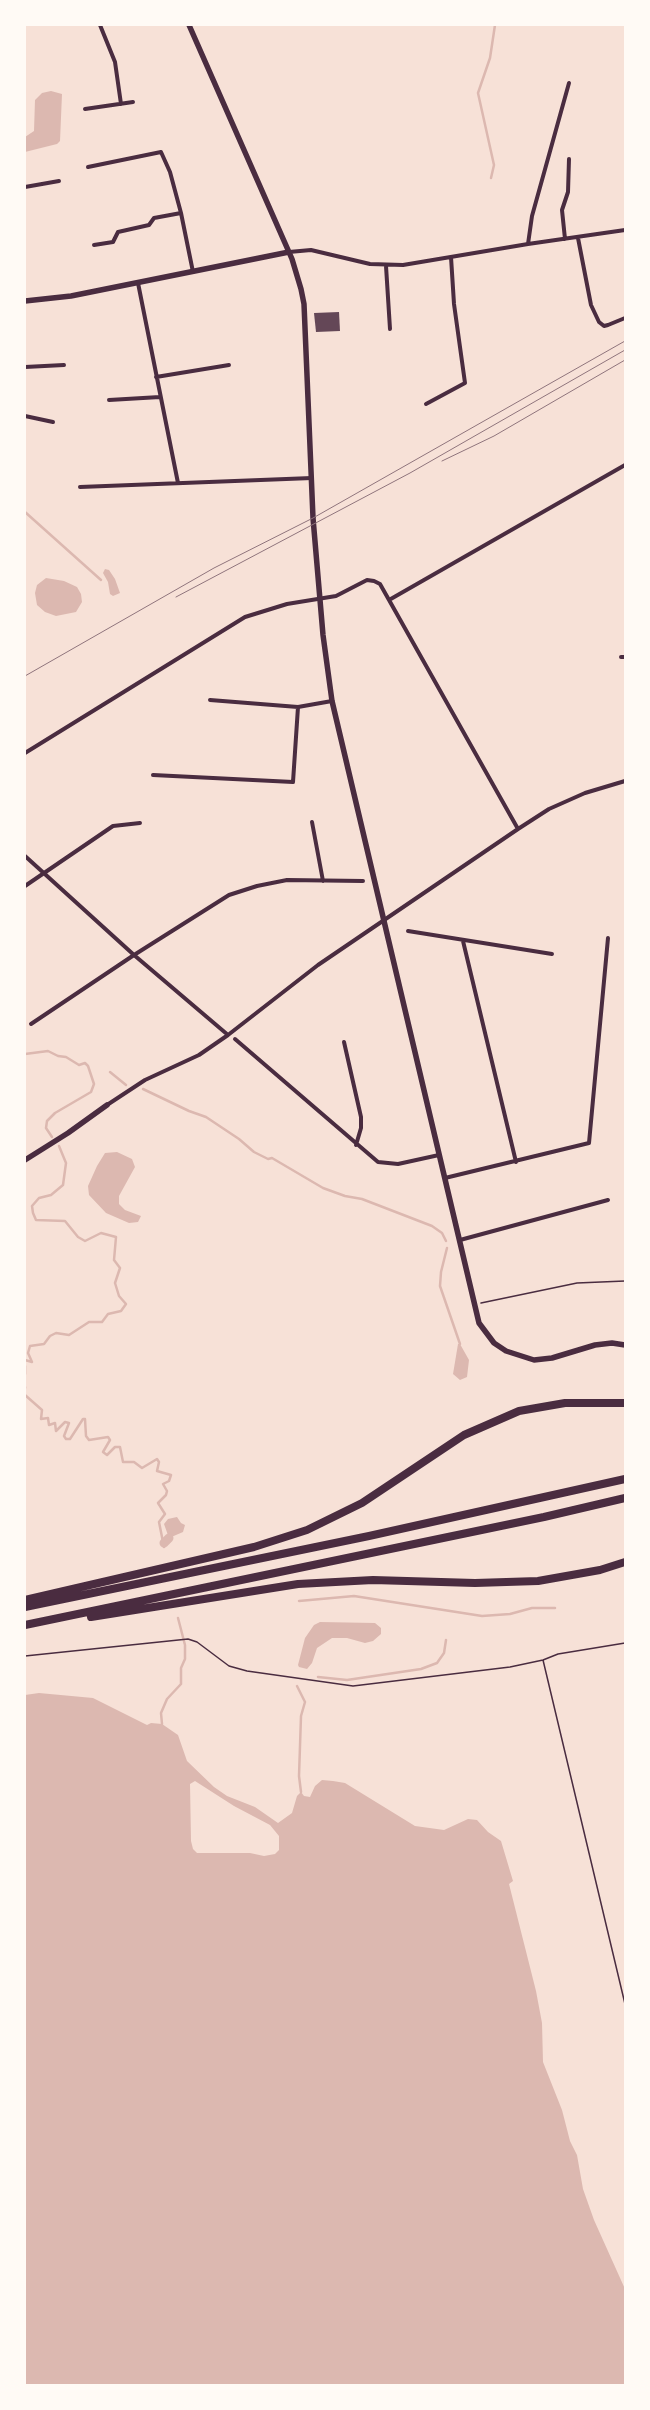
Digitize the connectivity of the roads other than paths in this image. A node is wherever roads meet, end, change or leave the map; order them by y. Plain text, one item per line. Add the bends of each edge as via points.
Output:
1 (100, 25) edge
2 (189, 25) edge
3 (569, 83) dead end
4 (133, 102) dead end
5 (121, 104) junction
6 (85, 108) dead end
7 (569, 159) dead end
8 (88, 168) dead end
9 (59, 181) dead end
10 (25, 187) edge
11 (181, 213) junction
12 (625, 230) edge
13 (578, 238) junction
14 (565, 239) junction
15 (528, 244) junction
16 (94, 245) dead end
17 (289, 252) junction
18 (451, 257) junction
19 (386, 266) junction
20 (193, 272) junction
21 (138, 283) junction
22 (25, 301) edge
23 (625, 318) edge
24 (390, 329) dead end
25 (64, 365) dead end
26 (229, 365) dead end
27 (25, 367) edge
28 (156, 377) junction
29 (160, 397) junction
30 (109, 400) dead end
31 (426, 404) dead end
32 (25, 416) edge
33 (53, 422) dead end
34 (625, 465) edge
35 (312, 478) junction
36 (178, 483) junction
37 (80, 487) dead end
38 (320, 600) junction
39 (389, 600) junction
40 (210, 700) dead end
41 (332, 701) junction
42 (298, 707) junction
43 (25, 753) edge
44 (153, 775) dead end
45 (625, 781) edge
46 (312, 822) dead end
47 (140, 823) dead end
48 (518, 828) junction
49 (25, 856) edge
50 (44, 872) junction
51 (363, 880) dead end
52 (323, 881) junction
53 (25, 886) edge
54 (384, 920) junction
55 (408, 931) dead end
56 (608, 938) dead end
57 (463, 941) junction
58 (134, 954) junction
59 (552, 954) dead end
60 (31, 1024) dead end
61 (228, 1035) junction
62 (236, 1039) dead end
63 (344, 1042) dead end
64 (107, 1105) joint
65 (356, 1145) junction
66 (439, 1155) junction
67 (25, 1160) edge
68 (516, 1162) junction
69 (445, 1178) junction
70 (608, 1200) dead end
71 (460, 1240) junction
72 (625, 1346) edge
73 (625, 1403) edge
74 (625, 1479) edge
75 (625, 1498) edge
76 (625, 1562) edge
77 (25, 1600) edge
78 (25, 1608) edge
79 (25, 1626) edge

1 - 5 street via 115,62
2 - 17 street
3 - 15 street via 532,216
4 - 5 street
5 - 6 street
7 - 14 street via 568,192 562,210
8 - 11 street via 162,152
9 - 10 street
11 - 16 street via 154,218 148,225 118,232 113,242
11 - 20 street
12 - 13 street
13 - 14 street
13 - 23 street via 591,305 604,326
14 - 15 street
15 - 18 street
17 - 19 street via 311,250
17 - 20 street
17 - 35 street via 304,304
18 - 19 street
18 - 31 street via 454,304 465,383
19 - 24 street
20 - 21 street
21 - 22 street via 71,296
21 - 28 street
25 - 27 street
26 - 28 street
28 - 29 street
29 - 30 street
29 - 36 street
32 - 33 street
34 - 39 street
35 - 36 street
35 - 38 street
36 - 37 street
38 - 39 street via 336,596 367,580 380,584
38 - 41 street
38 - 43 street via 287,604 245,617
39 - 48 street
40 - 42 street
41 - 42 street
41 - 54 street
42 - 44 street via 292,782
45 - 48 street via 571,799
46 - 52 street
47 - 50 street via 113,826
48 - 54 street
49 - 50 street
50 - 53 street
50 - 58 street
51 - 52 street
52 - 58 street via 287,880 229,895
54 - 61 street via 318,965
54 - 66 street
55 - 57 street
56 - 68 street via 589,1143
57 - 59 street
57 - 68 street
58 - 60 street
58 - 61 street
61 - 64 street via 199,1055 145,1080
62 - 65 street
63 - 65 street via 361,1117
64 - 67 street
65 - 66 street via 378,1162 389,1165
66 - 69 street
68 - 69 street
69 - 71 street
70 - 71 street
71 - 72 street via 479,1323 486,1334 506,1351 534,1360 595,1345 612,1343
73 - 77 highway via 566,1403 519,1412 464,1435 362,1503 307,1530 254,1547
74 - 78 highway via 400,1530
75 - 79 highway
76 - 79 highway via 600,1570 538,1581 475,1583 373,1580 298,1584

